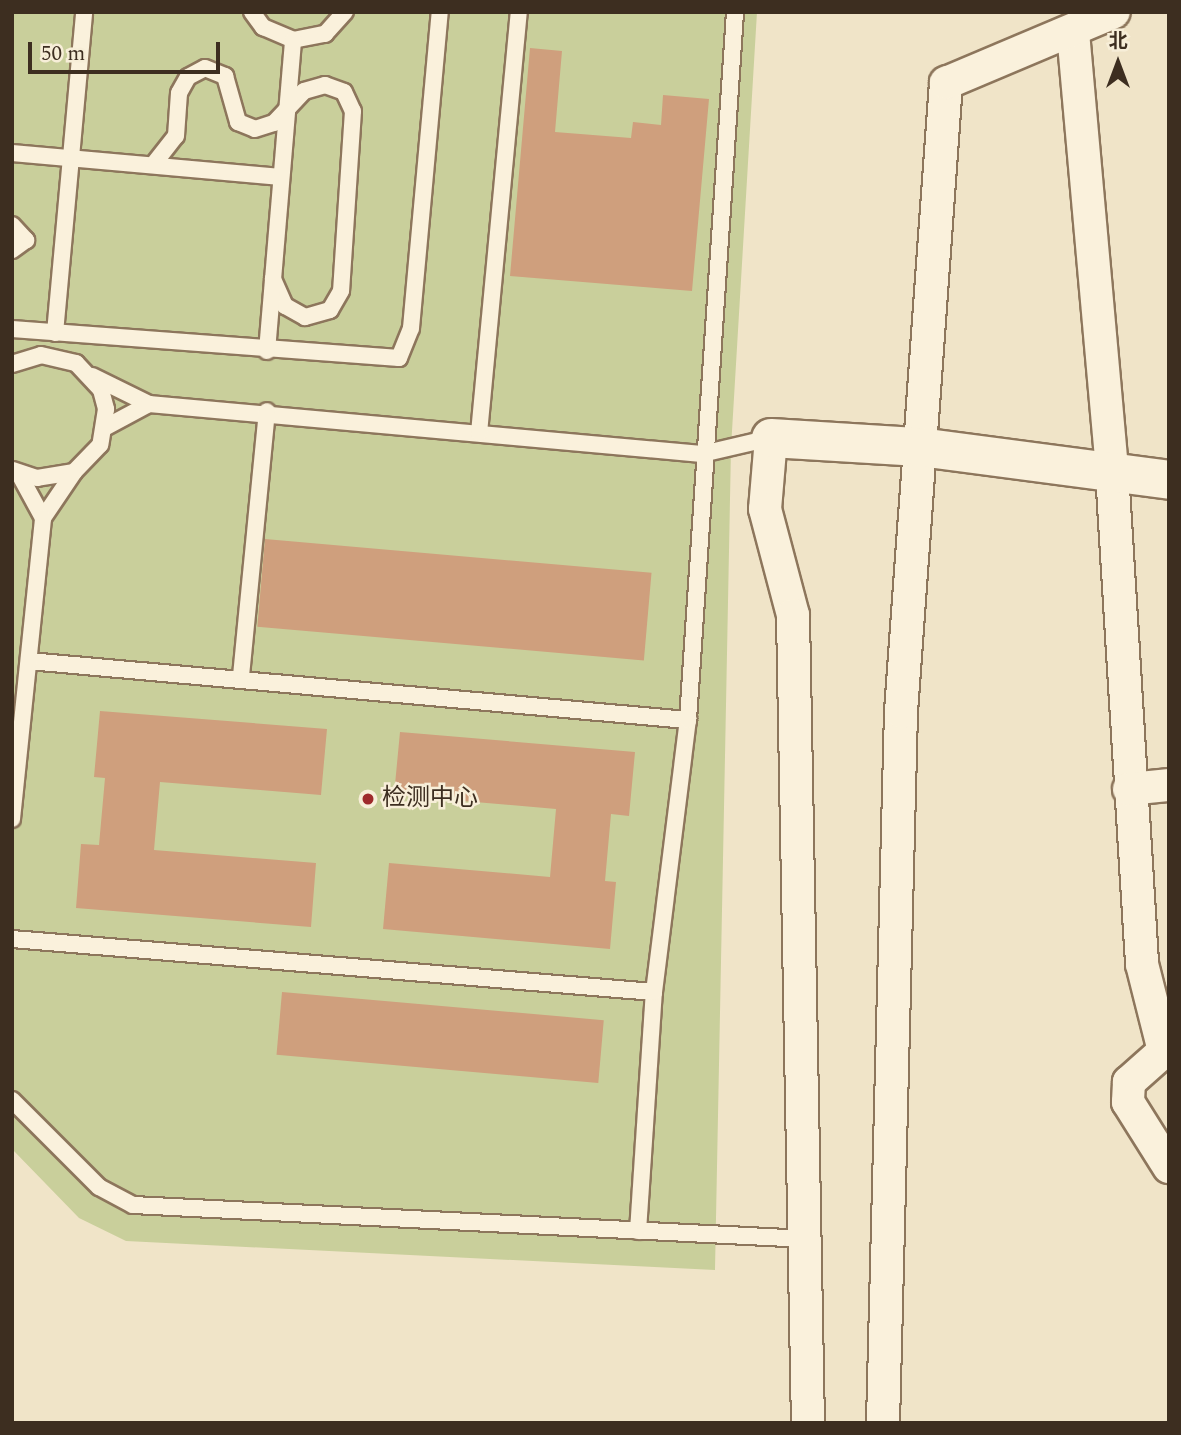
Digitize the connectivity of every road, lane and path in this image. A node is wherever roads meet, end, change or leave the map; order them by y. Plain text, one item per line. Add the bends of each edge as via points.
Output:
1 (84, 12) edge
2 (251, 12) edge
3 (345, 12) edge
4 (440, 12) edge
5 (519, 12) edge
6 (735, 12) edge
7 (1114, 12) edge
8 (1073, 32) junction
9 (293, 40) junction
10 (287, 108) junction
11 (12, 153) edge
12 (71, 158) junction
13 (153, 165) junction
14 (281, 177) junction
15 (12, 225) edge
16 (12, 250) edge
17 (273, 279) junction
18 (12, 329) edge
19 (55, 333) junction
20 (267, 351) junction
21 (12, 364) edge
22 (90, 375) junction
23 (149, 404) junction
24 (267, 411) junction
25 (106, 427) junction
26 (479, 433) junction
27 (771, 438) junction
28 (920, 447) junction
29 (702, 454) junction
30 (16, 472) edge
31 (74, 472) junction
32 (1112, 472) junction
33 (1169, 480) edge
34 (43, 518) junction
35 (29, 661) junction
36 (241, 676) junction
37 (688, 720) junction
38 (1169, 785) edge
39 (1129, 789) junction
40 (12, 819) edge
41 (12, 939) edge
42 (654, 992) junction
43 (12, 1100) edge
44 (1169, 1167) edge
45 (638, 1231) junction
46 (806, 1240) junction
47 (808, 1423) edge
48 (883, 1423) edge

1 - 12 lane
2 - 9 lane via 263,27
3 - 9 lane via 324,34
4 - 20 lane via 411,328 399,358
5 - 26 lane
6 - 29 lane
7 - 8 street
8 - 28 street via 946,83
8 - 32 street
9 - 10 lane
10 - 13 lane via 274,123 255,129 238,122 225,76 205,68 188,77 179,93 176,136
10 - 14 lane
10 - 17 lane via 303,92 325,85 344,92 353,111 341,291 330,310 305,317 285,306
11 - 12 lane
12 - 13 lane
12 - 19 lane
13 - 14 lane
14 - 17 lane
15 - 16 lane via 26,240
17 - 20 lane
18 - 19 lane
19 - 20 lane
21 - 22 lane via 41,355 58,356
22 - 23 lane
22 - 25 lane via 104,400
23 - 24 lane
23 - 25 lane
24 - 26 lane
24 - 36 lane
25 - 31 lane via 94,453
26 - 29 lane
27 - 28 street
27 - 29 lane
27 - 46 street via 765,509 793,615
28 - 32 street
28 - 48 street via 901,712
29 - 37 lane
30 - 31 lane via 56,478
30 - 34 lane
31 - 34 lane
32 - 33 street
32 - 39 street
34 - 35 lane
35 - 36 lane
35 - 40 lane
36 - 37 lane
37 - 42 lane
38 - 39 street
39 - 44 street via 1142,964 1164,1051 1129,1082 1128,1102
41 - 42 lane
42 - 45 lane
43 - 45 lane via 99,1187 134,1205
45 - 46 lane
46 - 47 street

